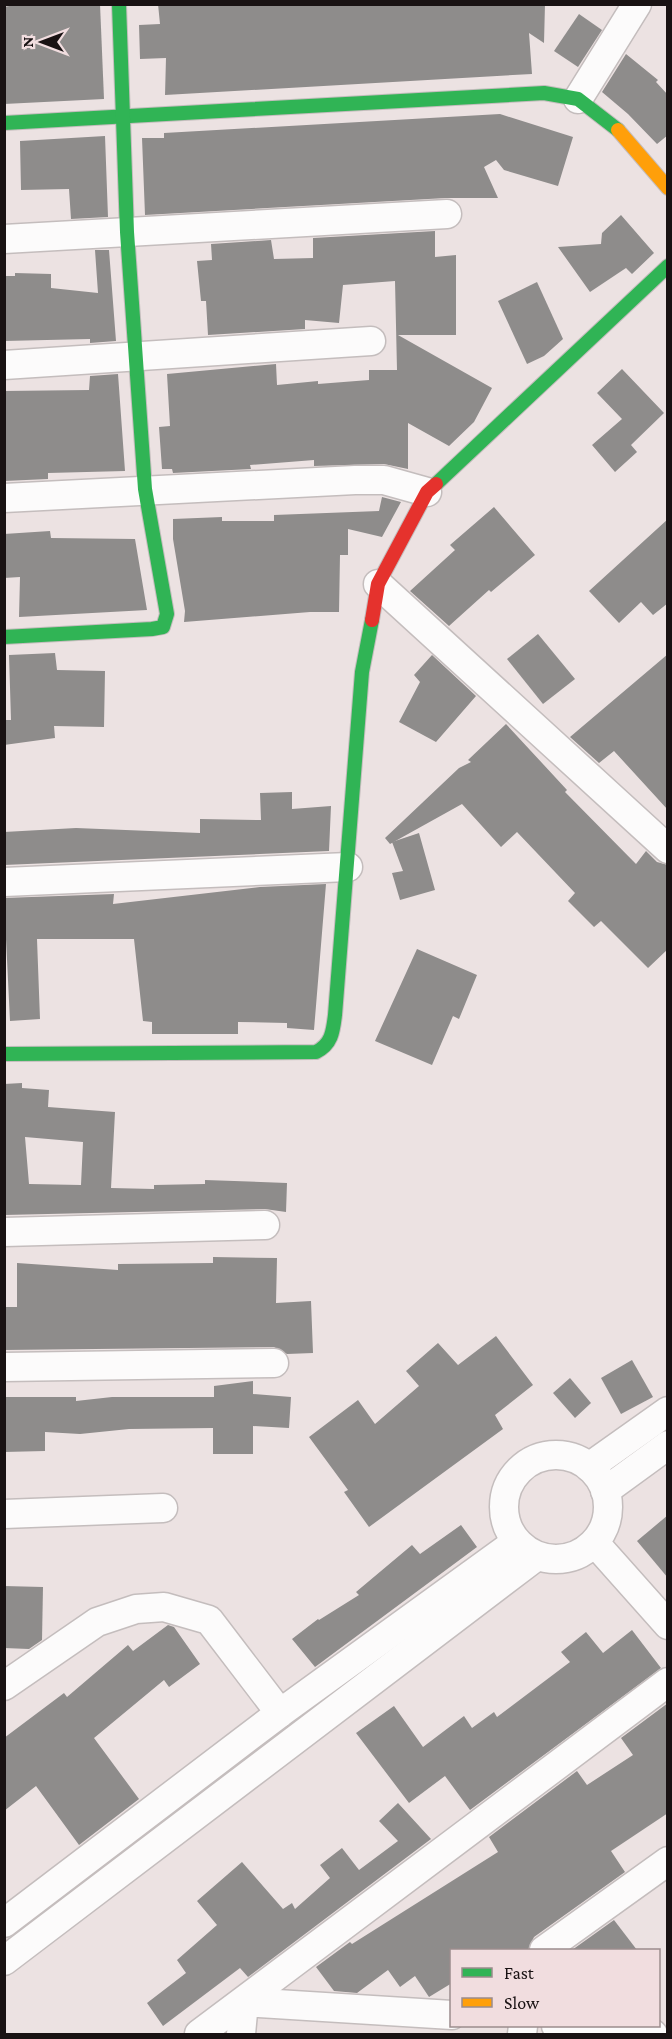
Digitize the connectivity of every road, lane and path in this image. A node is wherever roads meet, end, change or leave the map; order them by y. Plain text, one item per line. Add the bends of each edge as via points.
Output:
1 (119, 4) edge
2 (637, 4) edge
3 (578, 99) junction
4 (124, 116) junction
5 (4, 123) edge
6 (668, 188) edge
7 (447, 214) dead end
8 (127, 232) junction
9 (4, 238) edge
10 (668, 266) edge
11 (371, 341) dead end
12 (137, 357) junction
13 (4, 364) edge
14 (145, 489) junction
15 (427, 492) junction
16 (4, 498) edge
17 (378, 584) junction
18 (4, 637) edge
19 (668, 849) edge
20 (348, 867) junction
21 (4, 882) edge
22 (4, 1054) edge
23 (265, 1225) dead end
24 (4, 1232) edge
25 (274, 1363) dead end
26 (4, 1367) edge
27 (668, 1411) edge
28 (668, 1445) edge
29 (589, 1467) junction
30 (605, 1491) junction
31 (163, 1508) dead end
32 (4, 1514) edge
33 (595, 1543) junction
34 (527, 1549) junction
35 (668, 1625) edge
36 (668, 1682) edge
37 (6, 1684) edge
38 (280, 1713) junction
39 (668, 1861) edge
40 (4, 1923) edge
41 (545, 1949) edge
42 (4, 1961) edge
43 (244, 2002) junction
44 (450, 2014) edge
45 (386, 2023) edge
46 (578, 2027) edge
47 (199, 2034) edge
48 (241, 2034) edge
49 (653, 2034) edge

1 - 4 street
2 - 3 street
3 - 4 street via 532,93
3 - 6 street via 654,167
4 - 5 street
4 - 8 street
7 - 8 street
8 - 9 street
8 - 12 street
10 - 15 street
11 - 12 street
12 - 13 street
12 - 14 street
14 - 15 street via 355,480 393,482
14 - 16 street
14 - 18 street via 163,581 167,614 163,627
15 - 17 street
17 - 19 street
17 - 20 street via 362,672
20 - 21 street
20 - 22 street via 332,1040 324,1048 316,1052
23 - 24 street
25 - 26 street
27 - 29 street
28 - 30 street
29 - 30 street
29 - 34 street via 570,1457 548,1455 527,1463 512,1479 504,1500 506,1522
30 - 33 street via 608,1509
31 - 32 street
33 - 34 street via 578,1555 558,1560
33 - 35 street
34 - 38 street
34 - 42 street
36 - 43 street
37 - 38 street via 97,1622 136,1609 164,1607 209,1620
38 - 40 street
39 - 41 street
43 - 45 street
43 - 47 street
43 - 48 street
44 - 45 street
46 - 49 street

